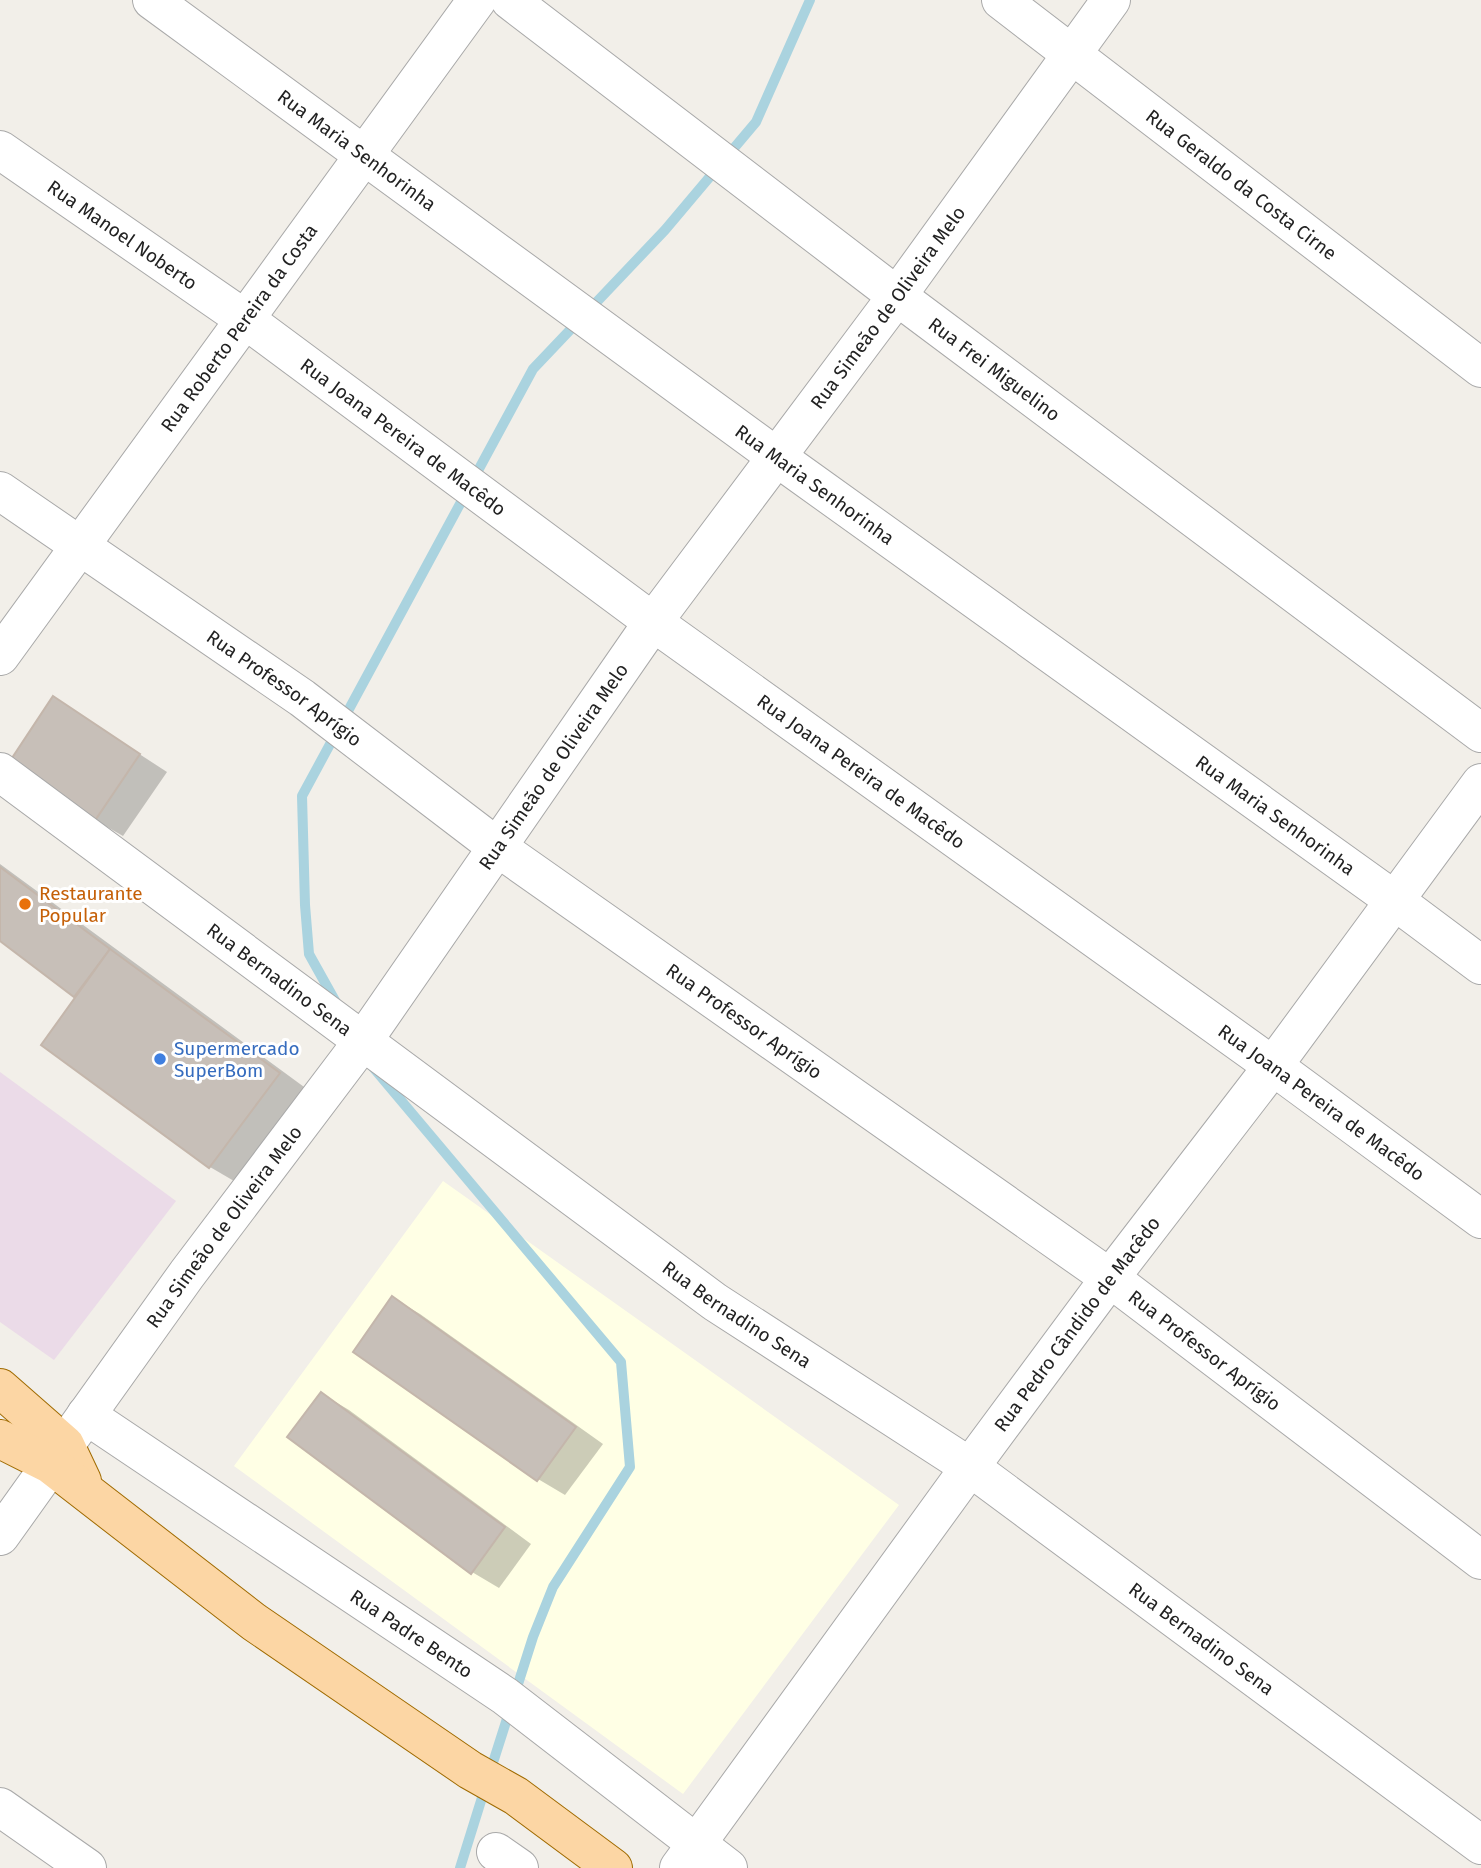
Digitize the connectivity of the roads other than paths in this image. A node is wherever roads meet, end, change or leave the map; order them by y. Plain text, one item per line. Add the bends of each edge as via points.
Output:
1 (152, 0) edge
2 (477, 0) edge
3 (510, 0) edge
4 (1001, 0) edge
5 (1111, 0) edge
6 (1072, 53) junction
7 (0, 150) edge
8 (365, 155) junction
9 (897, 296) junction
10 (246, 320) junction
11 (1481, 368) edge
12 (778, 458) junction
13 (0, 491) edge
14 (79, 547) junction
15 (653, 622) junction
16 (0, 656) edge
17 (1481, 733) edge
18 (0, 772) edge
19 (1481, 783) edge
20 (497, 847) junction
21 (1394, 900) junction
22 (1481, 965) edge
23 (363, 1041) junction
24 (1273, 1066) junction
25 (1481, 1219) edge
26 (1110, 1278) junction
27 (0, 1388) edge
28 (0, 1439) edge
29 (67, 1441) junction
30 (970, 1467) junction
31 (0, 1536) edge
32 (1481, 1560) edge
33 (0, 1807) edge
34 (1481, 1844) edge
35 (687, 1855) edge
36 (87, 1868) edge
37 (613, 1868) edge
38 (728, 1868) edge

1 - 8 street, Rua Maria Senhorinha
2 - 8 street, Rua Roberto Pereira da Costa
3 - 9 street, Rua Frei Miguelino
4 - 6 street, Rua Geraldo da Costa Cirne
5 - 6 street, Rua Simeão de Oliveira Melo
6 - 9 street, Rua Simeão de Oliveira Melo
6 - 11 street, Rua Geraldo da Costa Cirne
7 - 10 street, Rua Manoel Noberto
8 - 10 street, Rua Roberto Pereira da Costa
8 - 12 street, Rua Maria Senhorinha
9 - 12 street, Rua Simeão de Oliveira Melo
9 - 17 street, Rua Frei Miguelino
10 - 14 street, Rua Roberto Pereira da Costa
10 - 15 street, Rua Joana Pereira de Macêdo
12 - 15 street, Rua Simeão de Oliveira Melo
12 - 21 street, Rua Maria Senhorinha
13 - 14 street, Rua Professor Aprígio
14 - 16 street, Rua Roberto Pereira da Costa
14 - 20 street, Rua Professor Aprígio via 302,698
15 - 20 street, Rua Simeão de Oliveira Melo
15 - 24 street, Rua Joana Pereira de Macêdo
18 - 23 street, Rua Bernadino Sena
19 - 21 street, Rua Pedro Cândido de Macêdo
20 - 23 street, Rua Simeão de Oliveira Melo
20 - 26 street, Rua Professor Aprígio
21 - 22 street, Rua Maria Senhorinha
21 - 24 street, Rua Pedro Cândido de Macêdo
23 - 29 street, Rua Simeão de Oliveira Melo
23 - 30 street, Rua Bernadino Sena via 715,1301
24 - 25 street, Rua Joana Pereira de Macêdo
24 - 26 street, Rua Pedro Cândido de Macêdo
26 - 30 street, Rua Pedro Cândido de Macêdo
26 - 32 street, Rua Professor Aprígio
27 - 29 main road
28 - 29 main road
29 - 31 street, Rua Simeão de Oliveira Melo
29 - 35 street, Rua Padre Bento via 505,1696 537,1719
29 - 37 main road via 87,1493 254,1622 470,1770 516,1796
30 - 34 street, Rua Bernadino Sena
30 - 35 street, Rua Pedro Cândido de Macêdo
33 - 36 street
35 - 38 street, Rua Padre Bento

